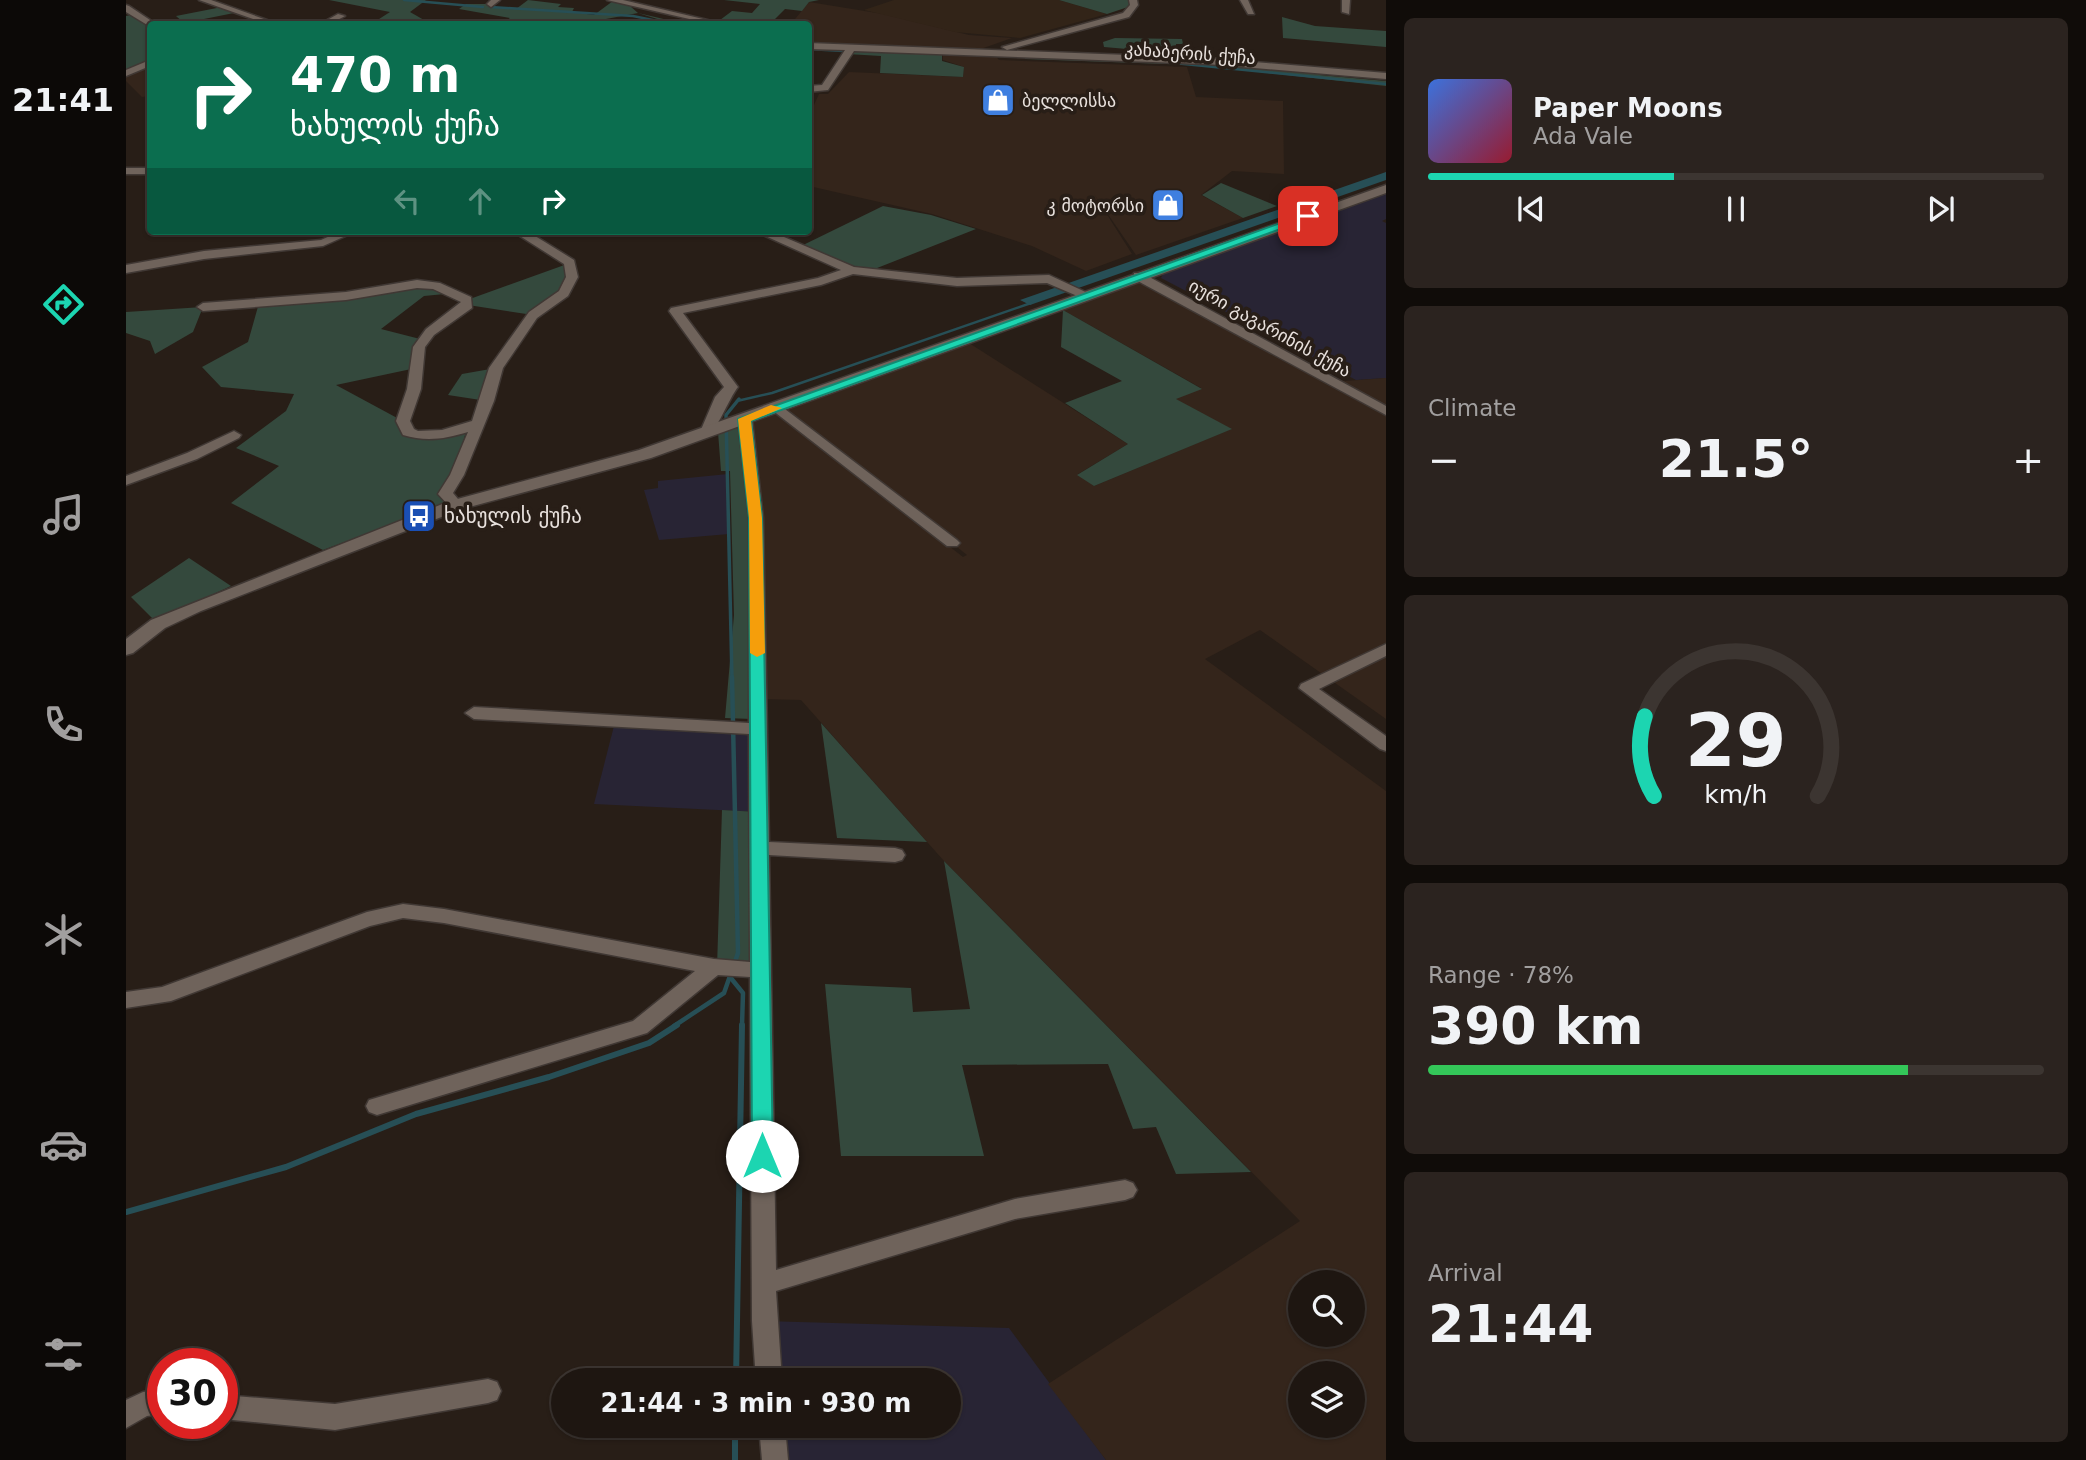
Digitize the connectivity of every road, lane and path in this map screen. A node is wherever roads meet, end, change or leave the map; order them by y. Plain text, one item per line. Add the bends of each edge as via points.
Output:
1 (203, 0) edge
2 (611, 0) edge
3 (1133, 0) edge
4 (1244, 0) edge
5 (1346, 0) edge
6 (126, 8) edge
7 (1251, 12) dead end
8 (1346, 12) dead end
9 (341, 16) dead end
10 (147, 21) edge
11 (265, 21) edge
12 (330, 21) edge
13 (707, 21) edge
14 (812, 46) edge
15 (852, 47) junction
16 (997, 56) junction
17 (147, 64) edge
18 (126, 72) edge
19 (1386, 76) edge
20 (1386, 88) edge
21 (812, 90) edge
22 (126, 171) edge
23 (147, 171) edge
24 (1386, 188) edge
25 (342, 235) edge
26 (525, 235) edge
27 (769, 235) edge
28 (126, 269) edge
29 (852, 270) junction
30 (1138, 276) junction
31 (1086, 295) junction
32 (203, 307) dead end
33 (777, 407) junction
34 (1386, 411) edge
35 (742, 420) junction
36 (476, 424) junction
37 (712, 431) junction
38 (234, 435) dead end
39 (126, 481) edge
40 (456, 505) junction
41 (952, 542) dead end
42 (126, 649) edge
43 (1386, 649) edge
44 (474, 713) dead end
45 (739, 729) junction
46 (1386, 746) edge
47 (759, 848) junction
48 (895, 855) dead end
49 (715, 967) junction
50 (760, 970) junction
51 (126, 1000) edge
52 (377, 1106) dead end
53 (1125, 1190) dead end
54 (764, 1284) junction
55 (768, 1368) edge
56 (488, 1391) dead end
57 (147, 1404) edge
58 (238, 1408) edge
59 (126, 1415) edge
60 (773, 1438) edge
61 (775, 1460) edge

1 - 11 street
2 - 13 street
3 - 16 street, კახაბერის ქუჩა via 1126,15
4 - 7 street
5 - 8 street
6 - 10 street
9 - 12 street
14 - 15 street
15 - 16 street
15 - 21 street via 825,88
16 - 19 street, კახაბერის ქუჩა via 1207,61
16 - 20 street, კახაბერის ქუჩა via 1199,67
17 - 18 street
22 - 23 street
24 - 30 street
25 - 28 street via 323,243 204,255
26 - 36 street via 570,263 572,277 564,293 533,315 514,340 496,368
27 - 29 street
29 - 31 street via 957,282 1049,279
29 - 37 street via 821,281 675,311 731,387 722,397
30 - 31 street
30 - 34 street, იური გაგარინის ქუჩა
31 - 33 street
32 - 36 street via 346,296 417,284 455,293 468,305 430,332 419,347 414,389 403,421 408,432 420,437
33 - 35 street
33 - 41 street
35 - 37 street
35 - 45 street via 756,518
36 - 40 street via 445,494
37 - 40 street via 646,454
38 - 39 street
40 - 42 street via 194,607 158,624
43 - 46 street via 1307,688
44 - 45 street
45 - 47 street
47 - 48 street
47 - 50 street
49 - 50 street
49 - 51 street via 403,911 367,919 164,995
49 - 52 street via 640,1027
50 - 54 street
53 - 54 street via 1015,1209
54 - 55 street
56 - 58 street via 335,1417
57 - 59 street
60 - 61 street

